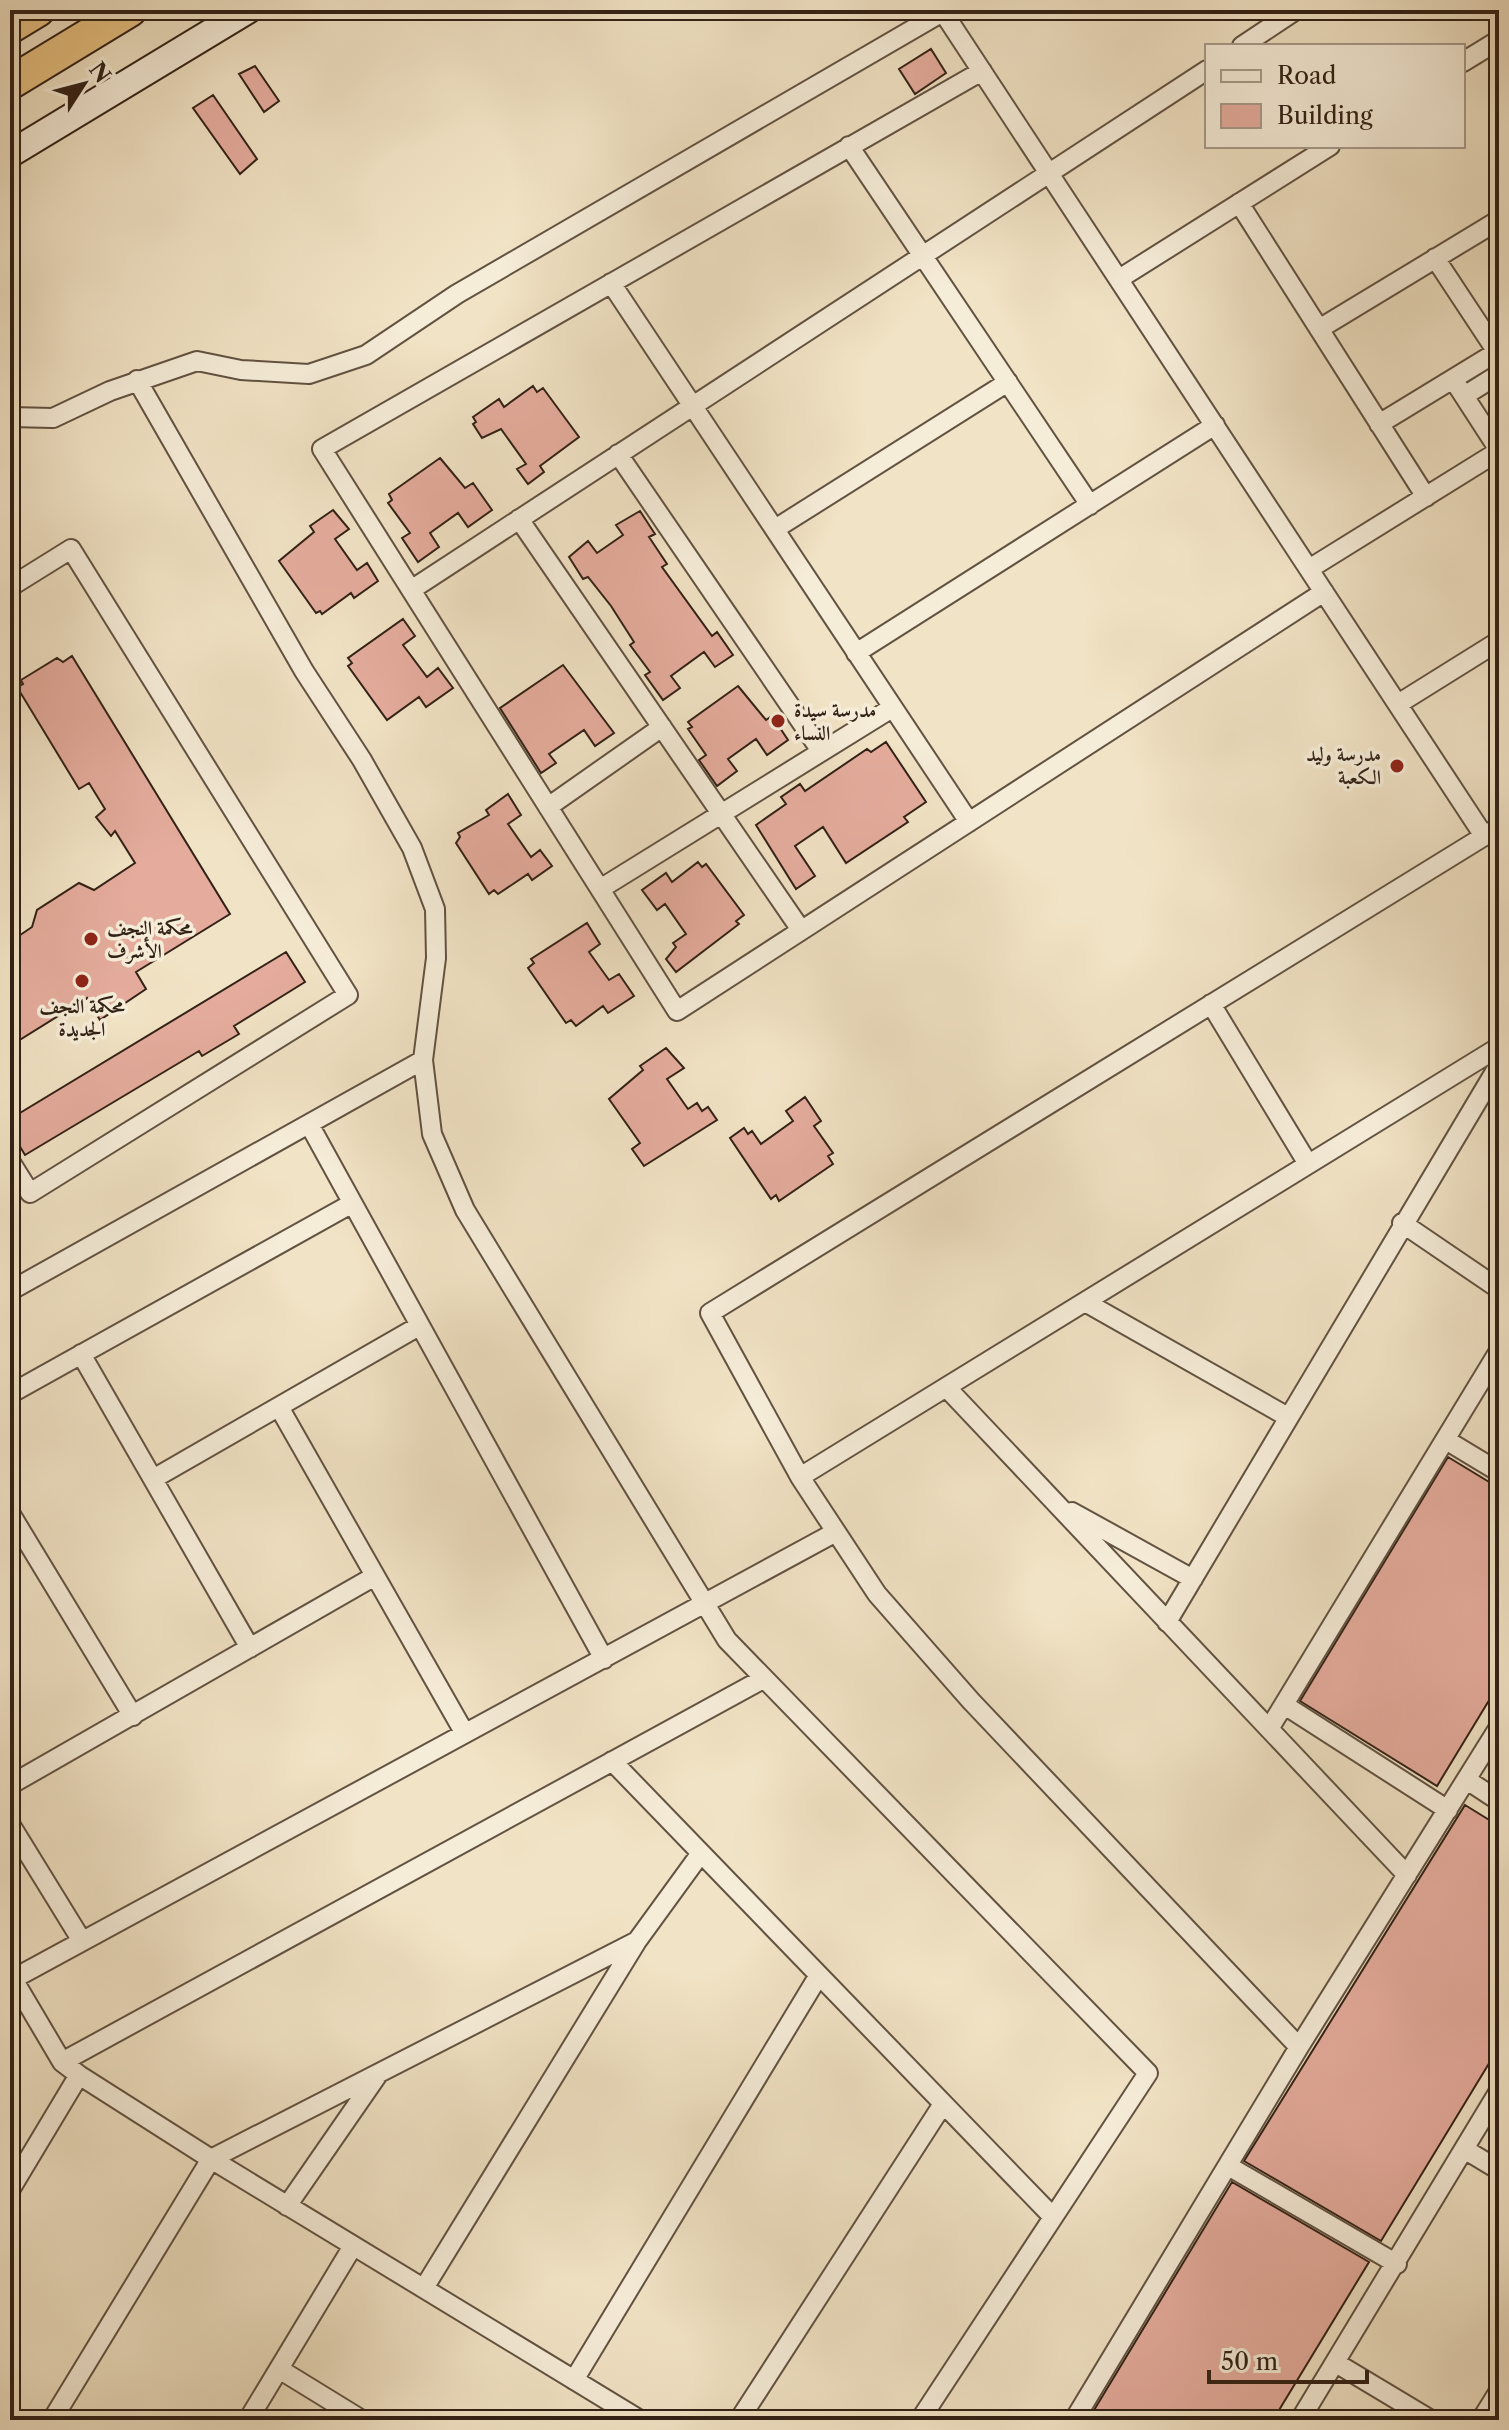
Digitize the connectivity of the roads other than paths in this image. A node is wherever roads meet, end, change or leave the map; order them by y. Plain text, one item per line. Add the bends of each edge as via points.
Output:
1 (38, 10) edge
2 (130, 10) edge
3 (248, 10) edge
4 (1296, 10) edge
5 (944, 11) edge
6 (10, 27) edge
7 (1499, 40) edge
8 (1245, 44) edge
9 (1465, 61) edge
10 (982, 71) junction
11 (1205, 71) edge
12 (10, 83) edge
13 (849, 146) junction
14 (1327, 148) edge
15 (10, 154) edge
16 (1050, 174) junction
17 (1239, 203) junction
18 (1499, 220) edge
19 (923, 256) junction
20 (1435, 258) junction
21 (1119, 279) junction
22 (611, 283) junction
23 (1319, 329) junction
24 (1498, 353) edge
25 (1499, 374) edge
26 (10, 375) edge
27 (1453, 379) junction
28 (137, 380) junction
29 (1008, 382) junction
30 (10, 393) edge
31 (1464, 396) junction
32 (693, 405) junction
33 (10, 417) edge
34 (1379, 424) junction
35 (1215, 425) junction
36 (1499, 451) edge
37 (618, 454) junction
38 (1426, 497) junction
39 (1090, 505) junction
40 (519, 519) junction
41 (775, 529) junction
42 (1309, 569) junction
43 (10, 587) edge
44 (411, 590) junction
45 (1324, 592) junction
46 (1499, 641) edge
47 (856, 653) junction
48 (1398, 704) junction
49 (892, 708) junction
50 (662, 727) junction
51 (821, 751) junction
52 (548, 807) junction
53 (722, 814) junction
54 (969, 822) junction
55 (1492, 831) edge
56 (600, 889) junction
57 (801, 930) junction
58 (1211, 1004) junction
59 (1499, 1047) edge
60 (423, 1060) junction
61 (1499, 1065) edge
62 (309, 1124) junction
63 (10, 1161) edge
64 (1308, 1164) junction
65 (351, 1204) junction
66 (1402, 1223) junction
67 (1499, 1289) edge
68 (10, 1291) edge
69 (1085, 1302) junction
70 (419, 1326) junction
71 (1499, 1351) edge
72 (81, 1354) junction
73 (946, 1387) junction
74 (10, 1394) edge
75 (279, 1407) junction
76 (1288, 1417) junction
77 (1446, 1440) junction
78 (1499, 1472) edge
79 (800, 1477) junction
80 (153, 1479) junction
81 (1055, 1503) junction
82 (10, 1513) edge
83 (834, 1533) junction
84 (375, 1576) junction
85 (1193, 1579) junction
86 (703, 1605) junction
87 (1167, 1622) junction
88 (250, 1648) junction
89 (604, 1659) junction
90 (763, 1679) junction
91 (1286, 1706) junction
92 (133, 1716) junction
93 (1499, 1727) edge
94 (1269, 1729) junction
95 (464, 1732) junction
96 (612, 1761) junction
97 (1467, 1780) junction
98 (10, 1785) edge
99 (1499, 1801) edge
100 (1448, 1810) junction
101 (10, 1824) edge
102 (701, 1853) junction
103 (1407, 1875) junction
104 (82, 1941) junction
105 (637, 1941) junction
106 (819, 1975) junction
107 (1299, 2047) junction
108 (62, 2062) junction
109 (382, 2069) junction
110 (79, 2075) junction
111 (1499, 2091) edge
112 (943, 2104) junction
113 (1464, 2149) junction
114 (211, 2159) junction
115 (1230, 2167) junction
116 (1499, 2170) edge
117 (10, 2190) edge
118 (287, 2206) junction
119 (1053, 2217) junction
120 (353, 2246) junction
121 (1397, 2264) junction
122 (424, 2288) junction
123 (1336, 2363) junction
124 (279, 2369) junction
125 (574, 2380) junction
126 (1499, 2391) edge
127 (52, 2420) edge
128 (248, 2420) edge
129 (362, 2420) edge
130 (640, 2420) edge
131 (739, 2420) edge
132 (920, 2420) edge
133 (1074, 2420) edge
134 (1300, 2420) edge
135 (1431, 2420) edge
136 (1481, 2420) edge

1 - 6 highway
2 - 12 highway
3 - 15 main road
4 - 8 street
5 - 10 street
5 - 28 street via 457,294 366,355 309,374 197,361
7 - 9 street
10 - 13 street
10 - 16 street
11 - 16 street
13 - 19 street
13 - 22 street
14 - 17 street
16 - 19 street
16 - 21 street
17 - 21 street
17 - 23 street
18 - 20 street
19 - 29 street
19 - 32 street
20 - 23 street
20 - 24 street
21 - 35 street
22 - 32 street
22 - 44 street via 322,449
23 - 34 street
24 - 27 street
25 - 31 street
26 - 30 street
27 - 31 street
27 - 34 street
28 - 33 street via 53,418
28 - 60 street via 412,848 435,909 436,958
29 - 39 street
29 - 41 street
31 - 36 street
32 - 37 street
32 - 41 street
34 - 38 street
35 - 39 street
35 - 42 street
36 - 38 street
37 - 40 street
37 - 51 street
38 - 42 street
39 - 47 street
40 - 44 street
40 - 50 street
41 - 47 street
42 - 45 street
43 - 63 street via 71,549 348,995 30,1193
44 - 52 street
45 - 48 street
45 - 54 street
46 - 48 street
47 - 49 street
48 - 55 street
49 - 51 street
49 - 54 street
50 - 52 street
50 - 53 street
51 - 53 street
52 - 56 street
53 - 56 street
53 - 57 street
54 - 57 street
55 - 58 street
56 - 57 street via 677,1011
58 - 64 street
58 - 79 street via 710,1313
59 - 64 street
60 - 62 street
60 - 86 street via 432,1134 465,1210
61 - 66 street
62 - 65 street
62 - 68 street
64 - 69 street
65 - 70 street
65 - 72 street
66 - 67 street
66 - 76 street
69 - 73 street
69 - 76 street
70 - 75 street
70 - 89 street
71 - 77 street
72 - 74 street
72 - 80 street
73 - 79 street
73 - 81 street
75 - 80 street
75 - 84 street
76 - 85 street
77 - 78 street
77 - 91 street
79 - 83 street
80 - 88 street
81 - 85 street
81 - 87 street
82 - 92 street
83 - 86 street
83 - 107 street via 933,1659
84 - 88 street
84 - 95 street
85 - 87 street
86 - 89 street
86 - 90 street
87 - 94 street
88 - 92 street
89 - 95 street
90 - 96 street
90 - 119 street via 1148,2073
91 - 94 street
91 - 100 street
92 - 98 street
93 - 97 street
94 - 103 street
95 - 104 street
96 - 102 street
96 - 108 street
97 - 99 street
97 - 100 street
100 - 103 street
101 - 104 street
102 - 105 street
102 - 106 street
103 - 107 street
104 - 108 street via 13,1979
105 - 109 street
105 - 122 street
106 - 112 street
106 - 125 street
107 - 115 street
108 - 110 street
109 - 114 street
109 - 118 street
110 - 114 street
110 - 117 street
111 - 113 street
112 - 119 street
112 - 131 street
113 - 116 street
113 - 121 street
114 - 118 street
114 - 127 street
115 - 121 street
115 - 133 street
118 - 120 street
119 - 132 street
120 - 122 street
120 - 124 street
121 - 123 street
122 - 125 street
123 - 134 street
123 - 135 street
124 - 128 street
124 - 129 street
125 - 130 street
126 - 136 street

